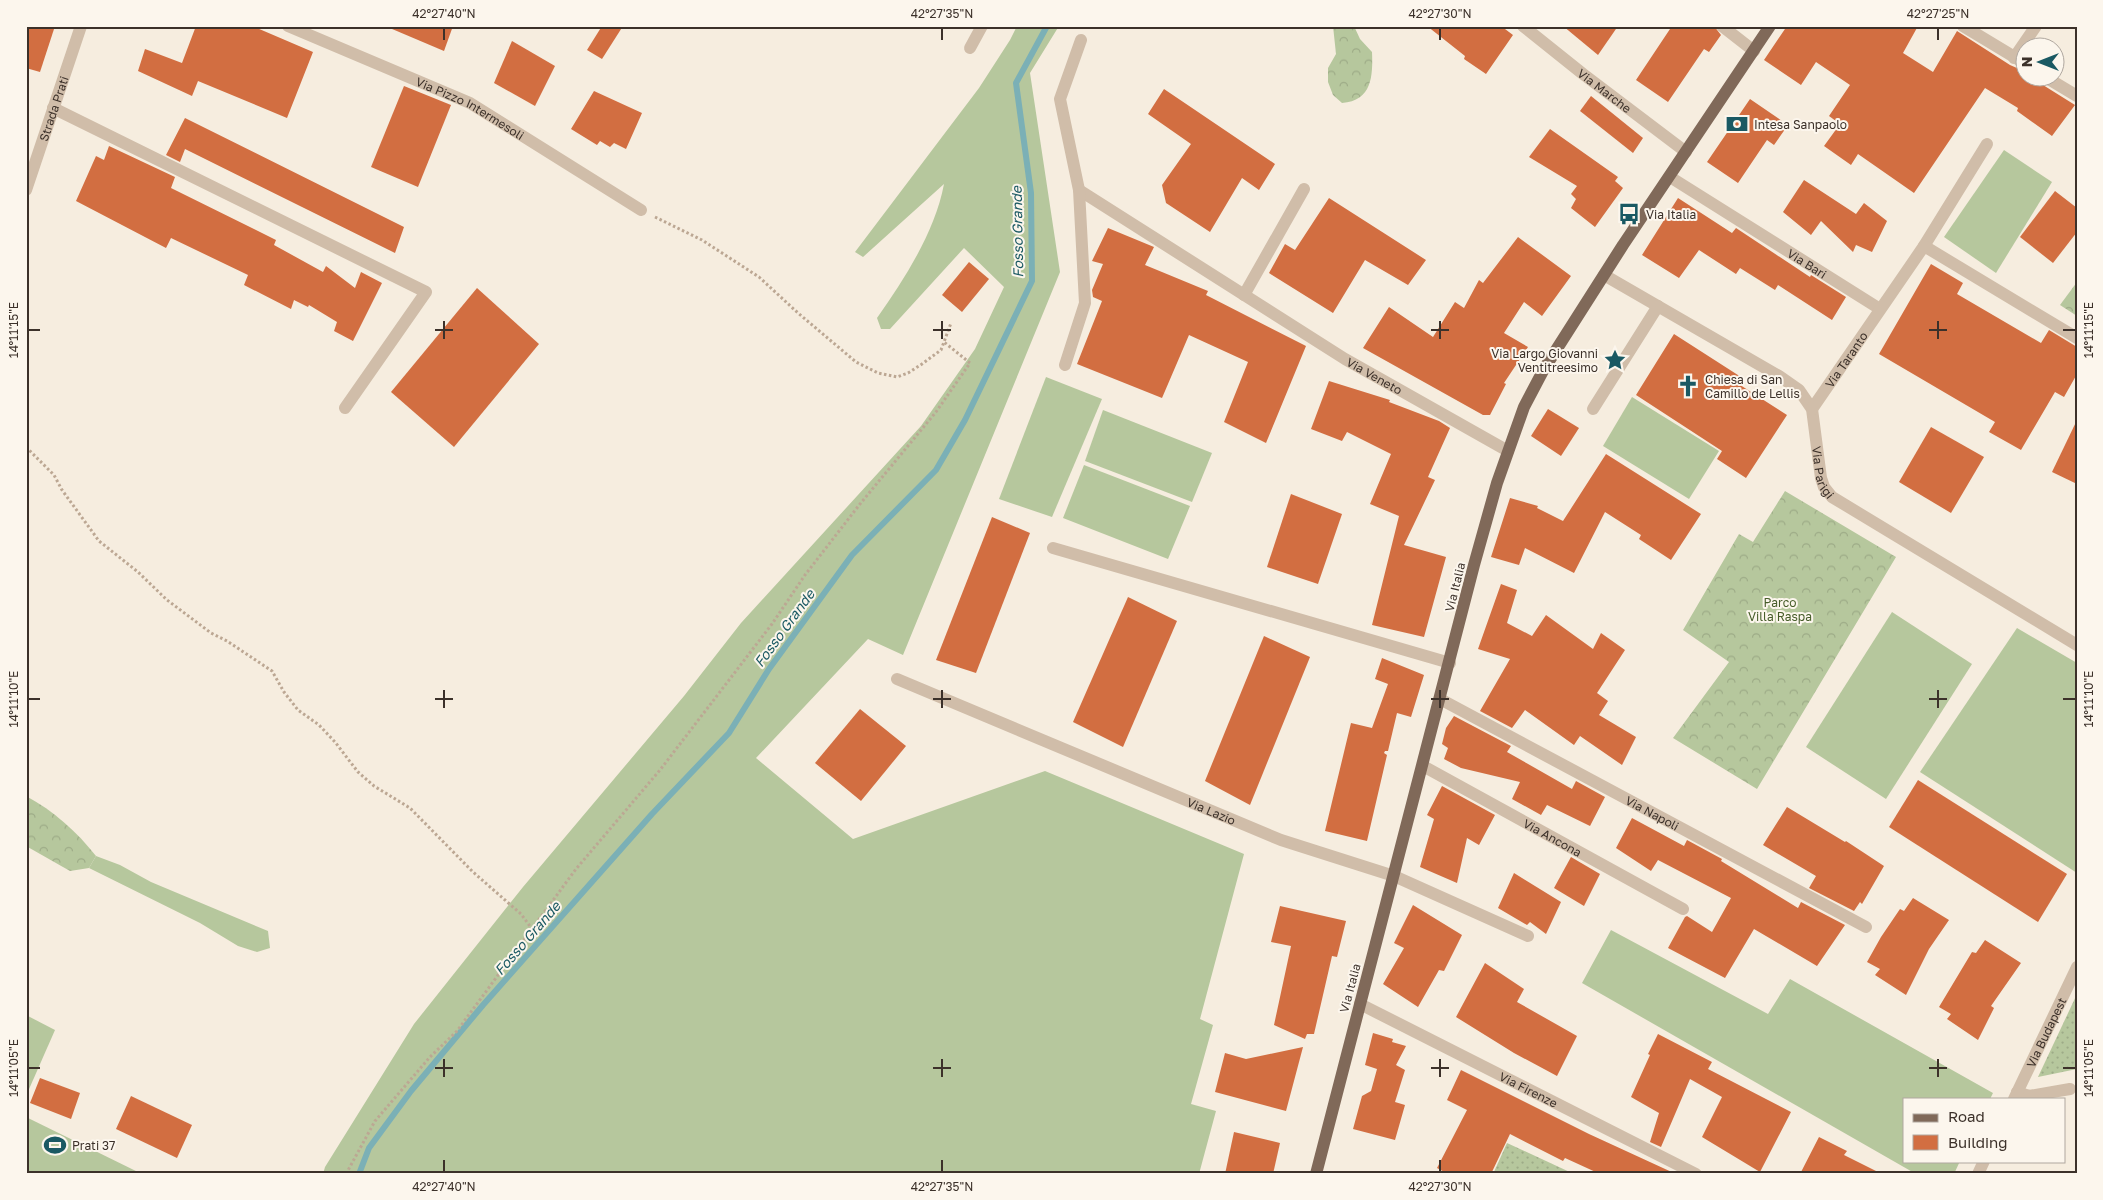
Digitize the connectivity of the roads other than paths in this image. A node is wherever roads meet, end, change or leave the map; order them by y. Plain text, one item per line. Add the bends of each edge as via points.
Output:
1 (81, 26) edge
2 (288, 26) edge
3 (982, 26) edge
4 (1523, 26) edge
5 (1722, 26) edge
6 (1770, 26) edge
7 (1962, 26) edge
8 (2036, 26) edge
9 (2031, 38) edge
10 (1081, 40) dead end
11 (970, 48) dead end
12 (1754, 51) junction
13 (2016, 59) edge
14 (2064, 88) edge
15 (2077, 96) edge
16 (53, 108) junction
17 (1987, 144) dead end
18 (1686, 152) junction
19 (1670, 177) junction
20 (26, 190) edge
21 (1079, 190) junction
22 (1304, 190) dead end
23 (641, 210) road end
24 (1924, 246) junction
25 (1604, 275) junction
26 (1244, 295) junction
27 (1658, 306) junction
28 (1880, 310) junction
29 (2077, 338) edge
30 (1065, 365) dead end
31 (345, 408) dead end
32 (1593, 409) dead end
33 (1812, 409) junction
34 (1508, 451) junction
35 (1053, 548) dead end
36 (2077, 645) edge
37 (1450, 664) junction
38 (897, 679) dead end
39 (1440, 698) junction
40 (1423, 766) junction
41 (1394, 876) junction
42 (1683, 909) dead end
43 (1866, 927) dead end
44 (1528, 936) dead end
45 (2077, 966) edge
46 (1360, 1004) junction
47 (2070, 1089) dead end
48 (2016, 1095) edge
49 (1984, 1162) edge
50 (1316, 1174) edge
51 (1696, 1174) edge
52 (1978, 1174) edge

1 - 16 street, Strada Prati
2 - 23 street, Via Pizzo Intermesoli via 470,103
3 - 11 street
4 - 18 street, Via Marche
5 - 12 street
6 - 12 main road, Via Italia
7 - 13 street
8 - 9 street
10 - 21 street via 1060,99
12 - 18 main road, Via Italia
14 - 15 street
16 - 20 street, Strada Prati
16 - 31 street via 426,292
17 - 24 street
18 - 19 main road, Via Italia
19 - 25 main road, Via Italia
19 - 28 street, Via Bari
21 - 26 street, Via Veneto
21 - 30 street via 1085,303
22 - 26 street
24 - 28 street
24 - 29 street
25 - 27 street, Via Parigi
25 - 34 main road, Via Italia via 1544,369 1524,407
26 - 34 street, Via Veneto via 1345,359
27 - 32 street
27 - 33 street, Via Parigi via 1780,376 1799,390
28 - 33 street, Via Taranto
33 - 36 street, Via Parigi via 1821,478 1832,497
34 - 37 main road, Via Italia via 1474,565
35 - 37 street
37 - 39 main road, Via Italia
38 - 41 street, Via Lazio via 1281,840
39 - 40 main road, Via Italia
39 - 43 street, Via Napoli
40 - 41 main road, Via Italia
40 - 42 street, Via Ancona
41 - 44 street, Via Lazio
41 - 46 main road, Via Italia
45 - 48 street, Via Budapest
46 - 50 main road, Via Italia
46 - 51 street, Via Firenze
47 - 48 street
49 - 52 street

